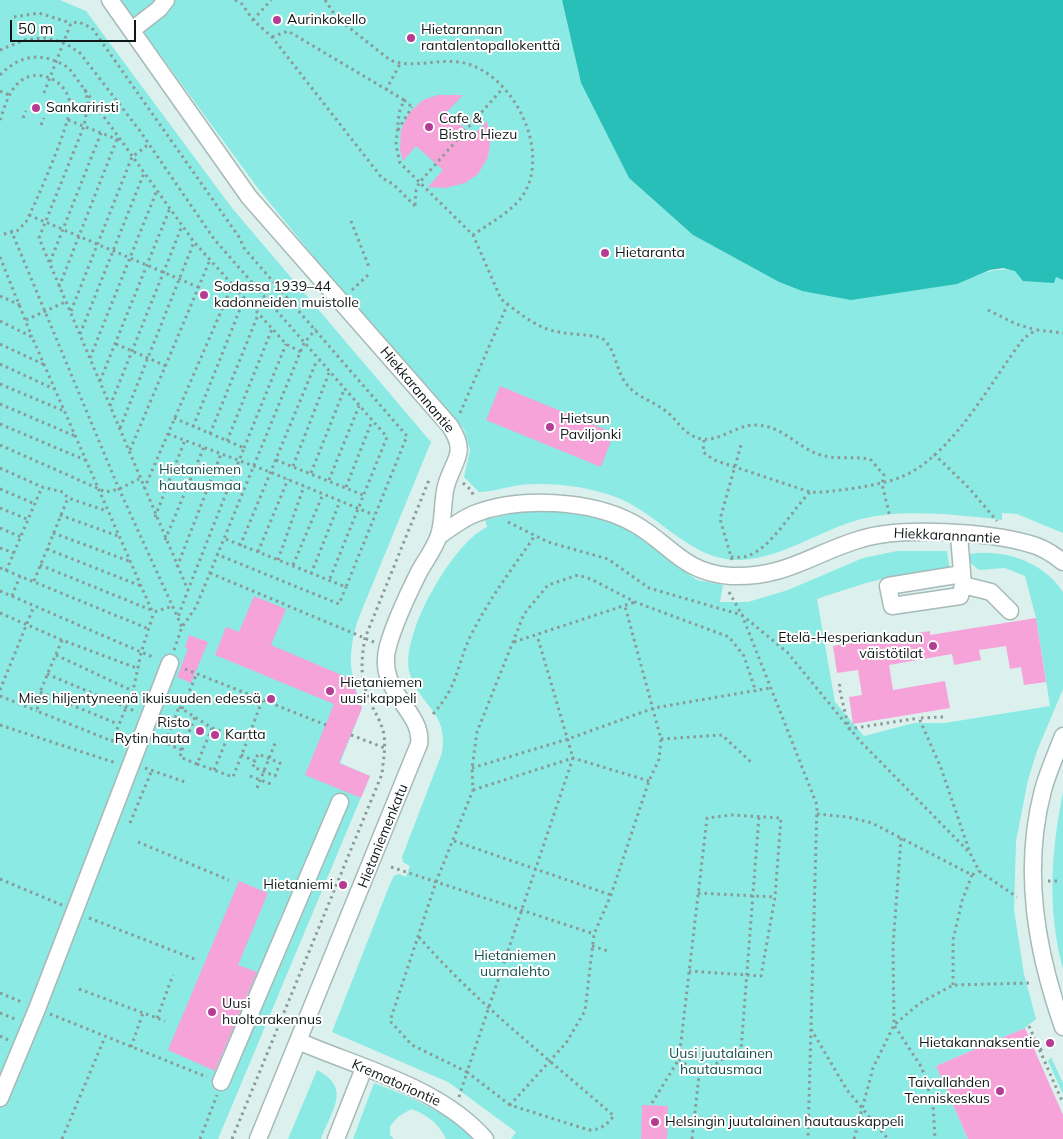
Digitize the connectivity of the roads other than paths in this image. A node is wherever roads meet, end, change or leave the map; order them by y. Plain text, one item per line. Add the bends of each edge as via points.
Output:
1 (110, 0) edge
2 (166, 0) edge
3 (132, 30) junction
4 (960, 535) junction
5 (439, 536) junction
6 (1063, 562) edge
7 (1010, 611) dead end
8 (170, 663) road end
9 (1063, 736) edge
10 (340, 802) dead end
11 (1063, 1026) edge
12 (298, 1041) junction
13 (364, 1068) junction
14 (221, 1082) road end
15 (0, 1098) edge
16 (258, 1139) edge
17 (336, 1139) edge
18 (485, 1139) edge

1 - 3 street, Hiekkarannantie
2 - 3 street
3 - 5 street, Hiekkarannantie via 249,197 450,426 460,448 446,488
4 - 5 street, Hiekkarannantie via 893,532 861,539 793,568 729,583 680,560 632,522 573,505 523,503 478,512
4 - 6 street, Hiekkarannantie via 1006,538 1032,544
4 - 7 street via 963,580 991,592
5 - 12 street, Hietaniemenkatu via 408,593 388,648 386,669 391,687 419,730 419,744
8 - 15 street
9 - 11 street via 1043,789 1035,833 1033,896 1040,947
10 - 14 street
12 - 13 street, Krematoriontie
12 - 16 street, Hietaniemenkatu
13 - 17 street
13 - 18 street, Krematoriontie via 431,1096 455,1110

